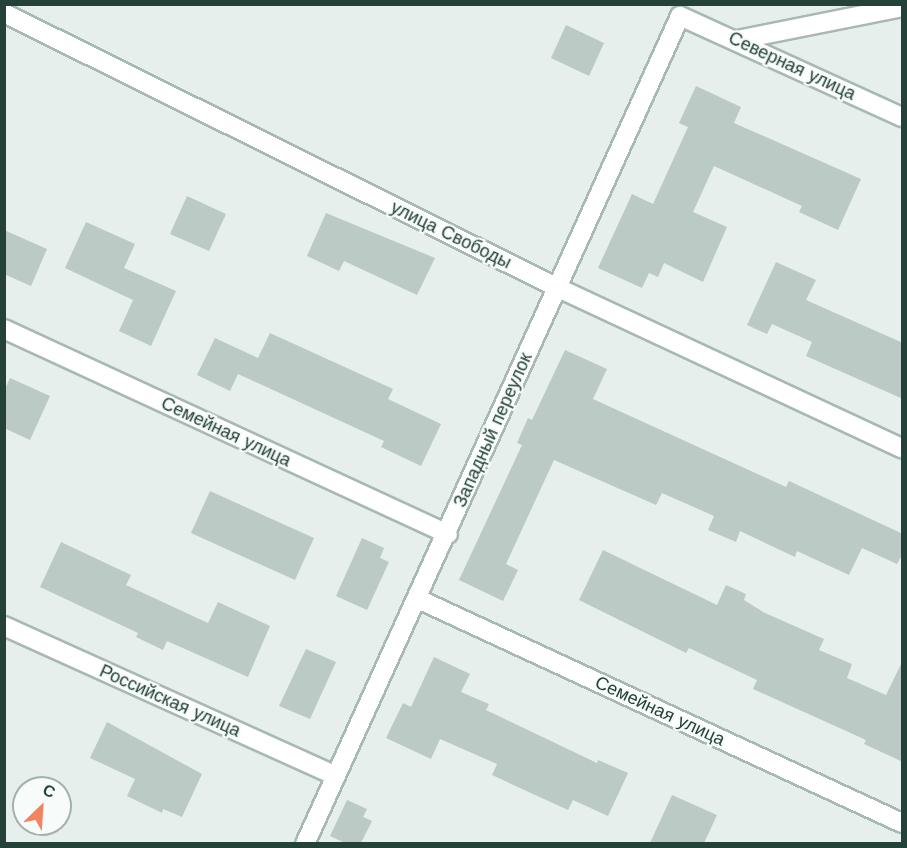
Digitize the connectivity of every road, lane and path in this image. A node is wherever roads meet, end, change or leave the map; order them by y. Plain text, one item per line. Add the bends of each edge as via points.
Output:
1 (903, 7) edge
2 (4, 13) edge
3 (680, 16) joint
4 (737, 40) junction
5 (903, 117) edge
6 (556, 287) junction
7 (4, 329) edge
8 (903, 448) edge
9 (448, 534) junction
10 (418, 599) junction
11 (4, 626) edge
12 (336, 776) junction
13 (903, 823) edge
14 (305, 843) edge

1 - 4 street
2 - 6 street, улица Свободы
3 - 4 street, Северная улица
3 - 6 street, Западный переулок
4 - 5 street, Северная улица
6 - 8 street, улица Свободы
6 - 9 street, Западный переулок
7 - 9 street, Семейная улица
9 - 10 street, Западный переулок
10 - 12 street, Западный переулок
10 - 13 street, Семейная улица
11 - 12 street, Российская улица
12 - 14 street, Западный переулок

